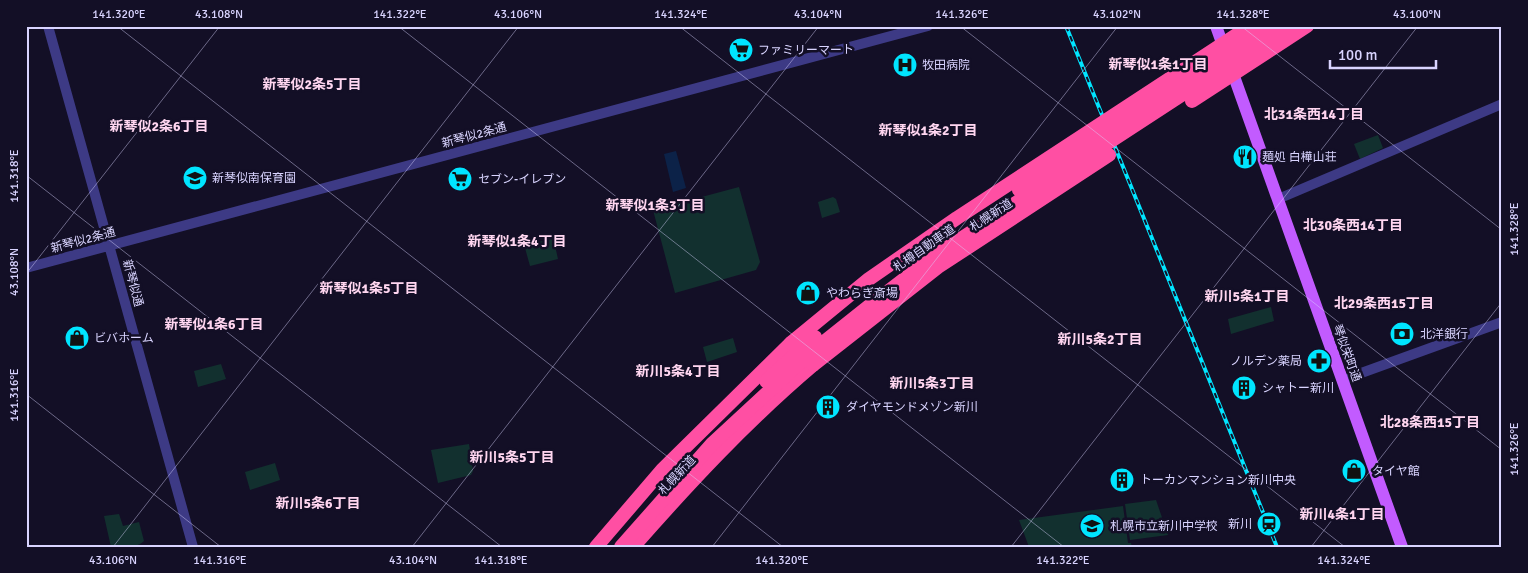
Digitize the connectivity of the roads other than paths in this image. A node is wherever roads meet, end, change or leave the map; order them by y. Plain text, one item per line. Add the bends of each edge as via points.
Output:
1 (48, 26) edge
2 (928, 26) edge
3 (1216, 26) edge
4 (1250, 26) edge
5 (1269, 26) edge
6 (1287, 26) edge
7 (1307, 26) edge
8 (1502, 104) edge
9 (1278, 199) junction
10 (109, 246) junction
11 (26, 268) edge
12 (1502, 322) edge
13 (1342, 380) junction
14 (193, 547) edge
15 (596, 547) edge
16 (609, 547) edge
17 (621, 547) edge
18 (633, 547) edge
19 (1402, 547) edge

1 - 10 street, 新琴似通
2 - 10 street, 新琴似2条通
3 - 9 main road, 琴似栄町通
4 - 15 highway, 札幌新道, bridge via 869,279 791,343 662,470
5 - 16 highway, 札樽自動車道, bridge via 930,249 798,351 699,444
6 - 17 highway, 札樽自動車道, bridge via 933,257 868,307 810,354 712,444
7 - 18 highway, 札幌新道, bridge via 938,267 813,365 718,453
8 - 9 street
9 - 13 main road, 琴似栄町通
10 - 11 street, 新琴似2条通
10 - 14 street, 新琴似通
12 - 13 street
13 - 19 main road, 琴似栄町通

